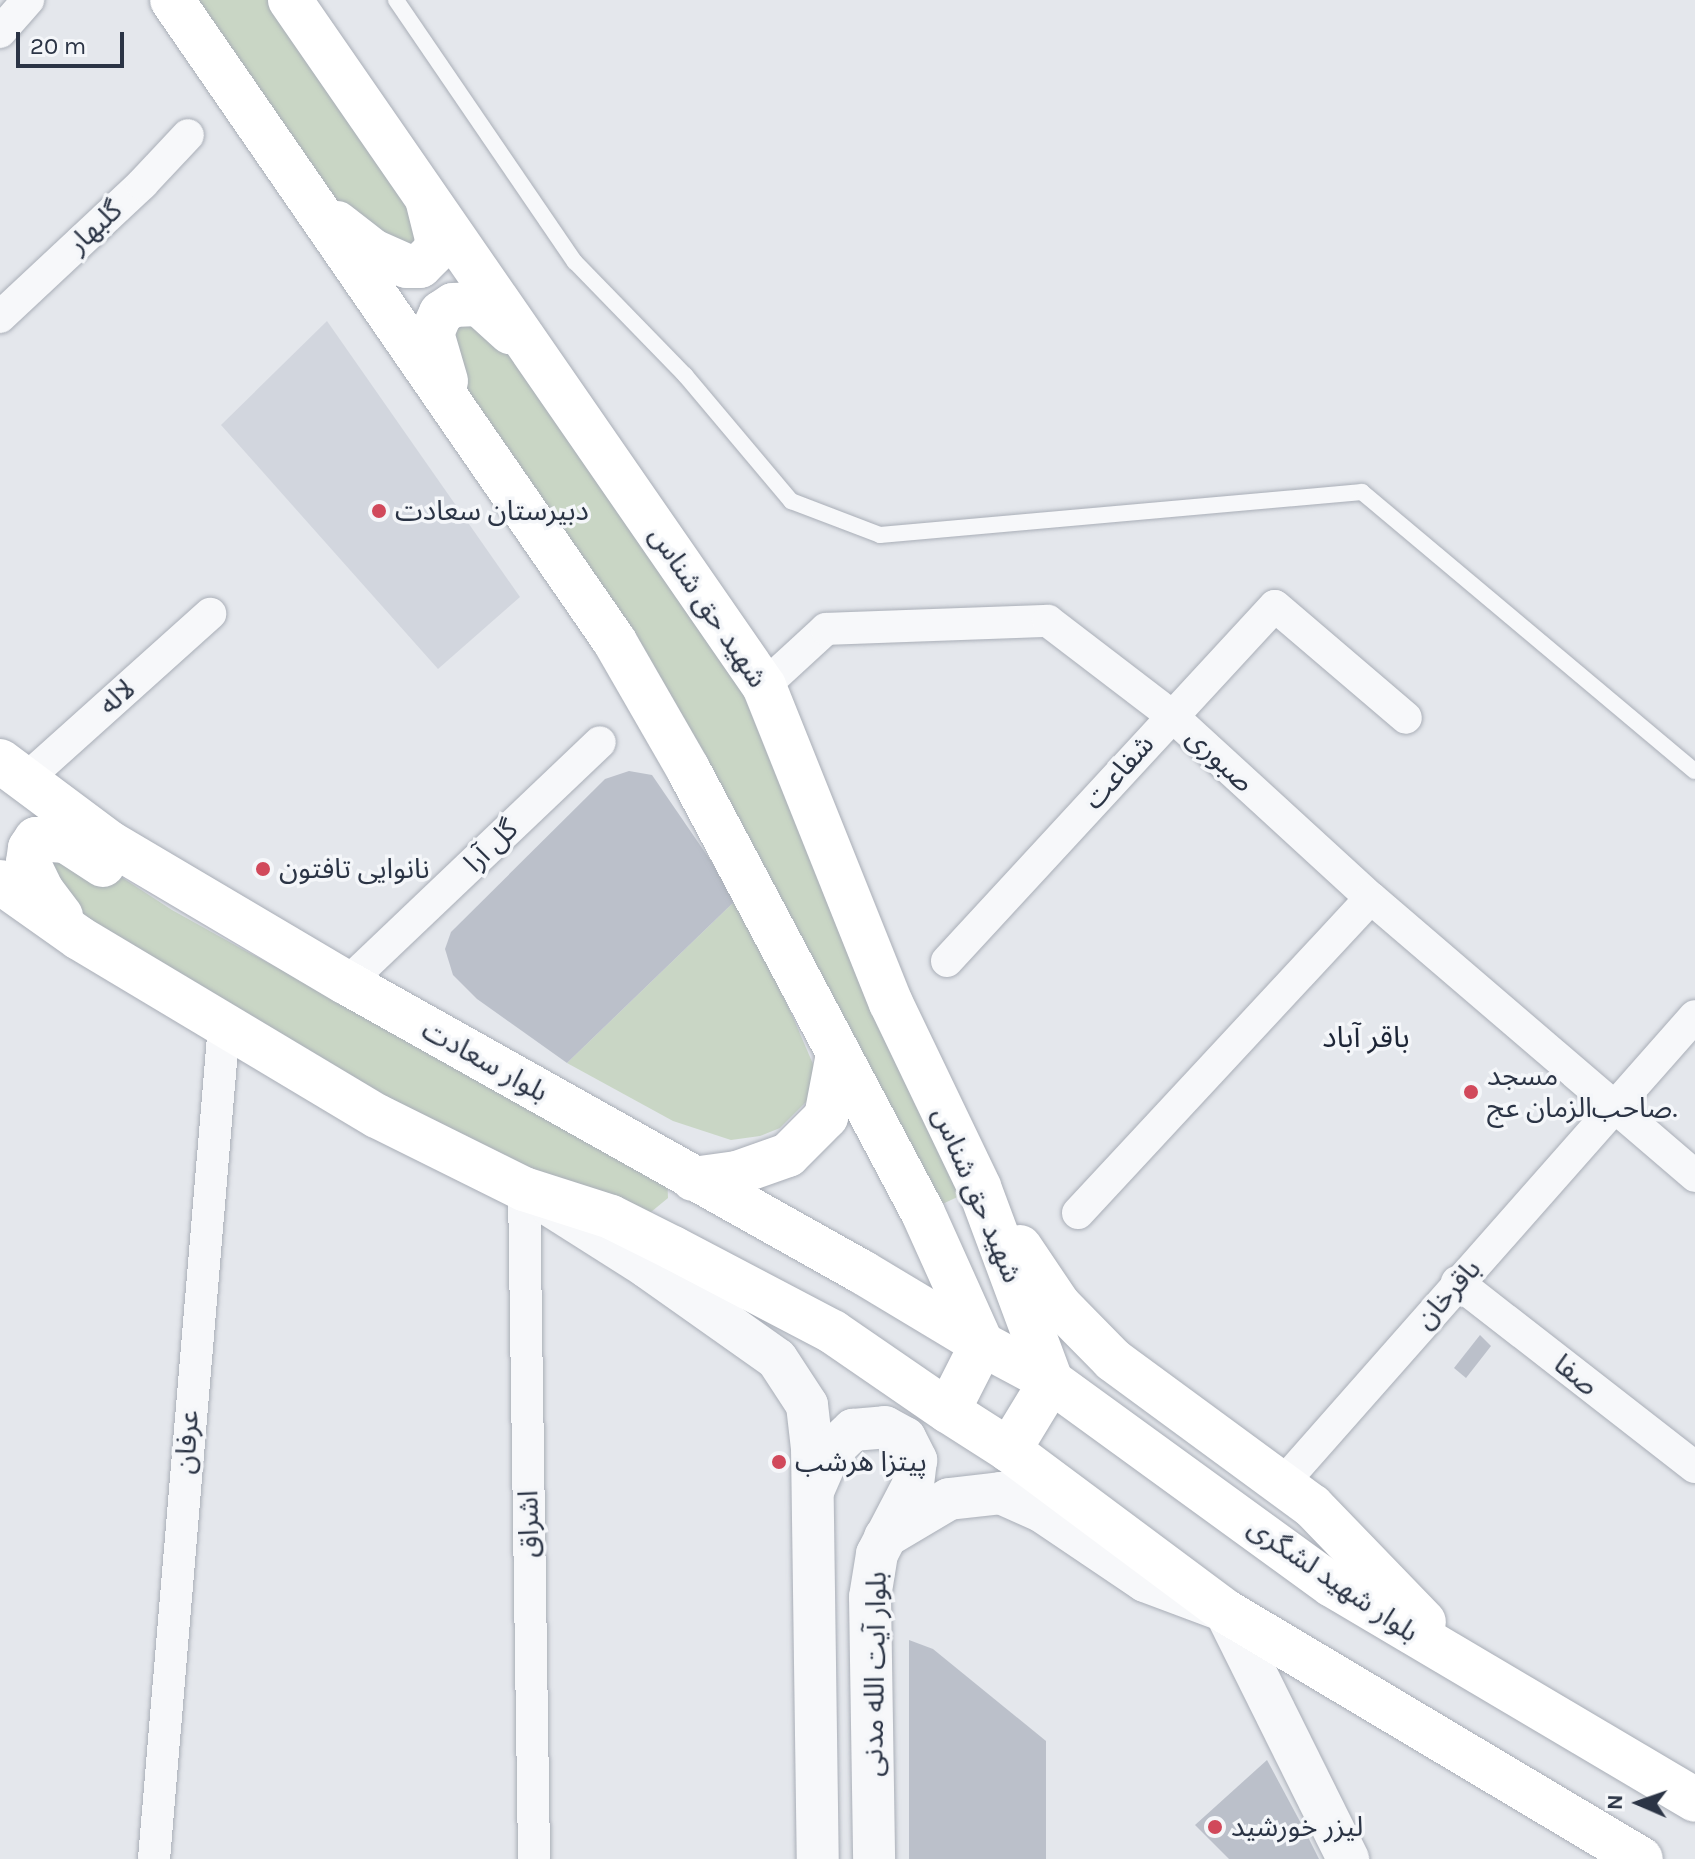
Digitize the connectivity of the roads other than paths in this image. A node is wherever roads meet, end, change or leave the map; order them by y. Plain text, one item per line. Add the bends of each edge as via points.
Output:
1 (28, 0) edge
2 (172, 0) edge
3 (290, 0) edge
4 (396, 0) edge
5 (0, 32) edge
6 (188, 135) dead end
7 (426, 198) junction
8 (311, 201) junction
9 (0, 317) edge
10 (538, 359) junction
11 (454, 408) junction
12 (210, 614) dead end
13 (764, 686) junction
14 (1171, 715) junction
15 (1406, 718) dead end
16 (600, 742) dead end
17 (12, 770) edge
18 (1695, 771) edge
19 (0, 882) edge
20 (1371, 898) junction
21 (79, 938) junction
22 (947, 961) dead end
23 (362, 992) junction
24 (1695, 1016) edge
25 (224, 1025) junction
26 (838, 1054) junction
27 (1617, 1107) junction
28 (1695, 1176) edge
29 (693, 1179) junction
30 (979, 1187) junction
31 (524, 1189) junction
32 (1078, 1213) dead end
33 (1457, 1282) junction
34 (982, 1344) junction
35 (1051, 1381) junction
36 (948, 1411) junction
37 (1009, 1450) junction
38 (1695, 1467) edge
39 (1282, 1484) junction
40 (813, 1491) junction
41 (885, 1537) junction
42 (1225, 1611) junction
43 (1468, 1667) junction
44 (1695, 1800) edge
45 (154, 1859) edge
46 (534, 1859) edge
47 (818, 1859) edge
48 (874, 1859) edge
49 (1348, 1859) edge
50 (1641, 1859) edge

1 - 5 street
2 - 8 main road, شهید حق شناس
3 - 7 main road, شهید حق شناس
4 - 18 lane via 575,262 685,375 791,501 880,535 1362,492
6 - 9 street, گلبهار
7 - 8 main road via 437,239 436,250 420,266 373,251
7 - 10 main road, شهید حق شناس
8 - 11 main road, شهید حق شناس
10 - 11 main road via 479,304 453,305 441,313 432,333
10 - 13 main road, شهید حق شناس
11 - 26 main road, شهید حق شناس via 622,653
12 - 17 street, لاله
13 - 14 street, صبوری via 826,629 1048,621
13 - 30 main road, شهید حق شناس via 891,1003
14 - 15 street, شفاعت via 1275,606
14 - 20 street, صبوری
14 - 22 street, شفاعت
16 - 23 street, گل آرا
17 - 23 main road, بلوار سعادت via 110,843
19 - 21 main road
20 - 27 street, صبوری
20 - 32 street
21 - 23 main road via 42,891 28,862 36,839 66,841 172,910 279,967
21 - 25 main road
23 - 29 main road, بلوار سعادت
24 - 27 street, باقرخان
25 - 31 main road via 377,1116
25 - 45 street, عرفان
26 - 29 main road via 826,1117 788,1155 737,1173
26 - 34 main road, شهید حق شناس via 923,1213
27 - 28 street, صبوری
27 - 33 street, باقرخان
29 - 34 main road, بلوار سعادت
30 - 35 main road, شهید حق شناس
30 - 39 main road via 1059,1305 1113,1360
31 - 36 main road via 611,1217 673,1248 833,1332
31 - 40 street, بلوار آیت الله مدنی via 777,1359 807,1405
31 - 46 street, اشراق
33 - 38 street, صفا
33 - 39 street, باقرخان
34 - 35 main road, بلوار شهید لشگری
34 - 36 main road
35 - 37 main road
35 - 43 main road, بلوار شهید لشگری via 1332,1585
36 - 37 main road
37 - 42 main road
39 - 43 main road via 1312,1506
40 - 41 street, بلوار آیت الله مدنی via 830,1452 853,1430 885,1427 905,1438 916,1460 913,1485
40 - 47 street, بلوار آیت الله مدنی
41 - 42 street via 949,1499 1001,1493 1043,1512 1145,1581
41 - 48 street, بلوار آیت الله مدنی via 870,1597
42 - 49 street
42 - 50 main road
43 - 44 main road, بلوار شهید لشگری

